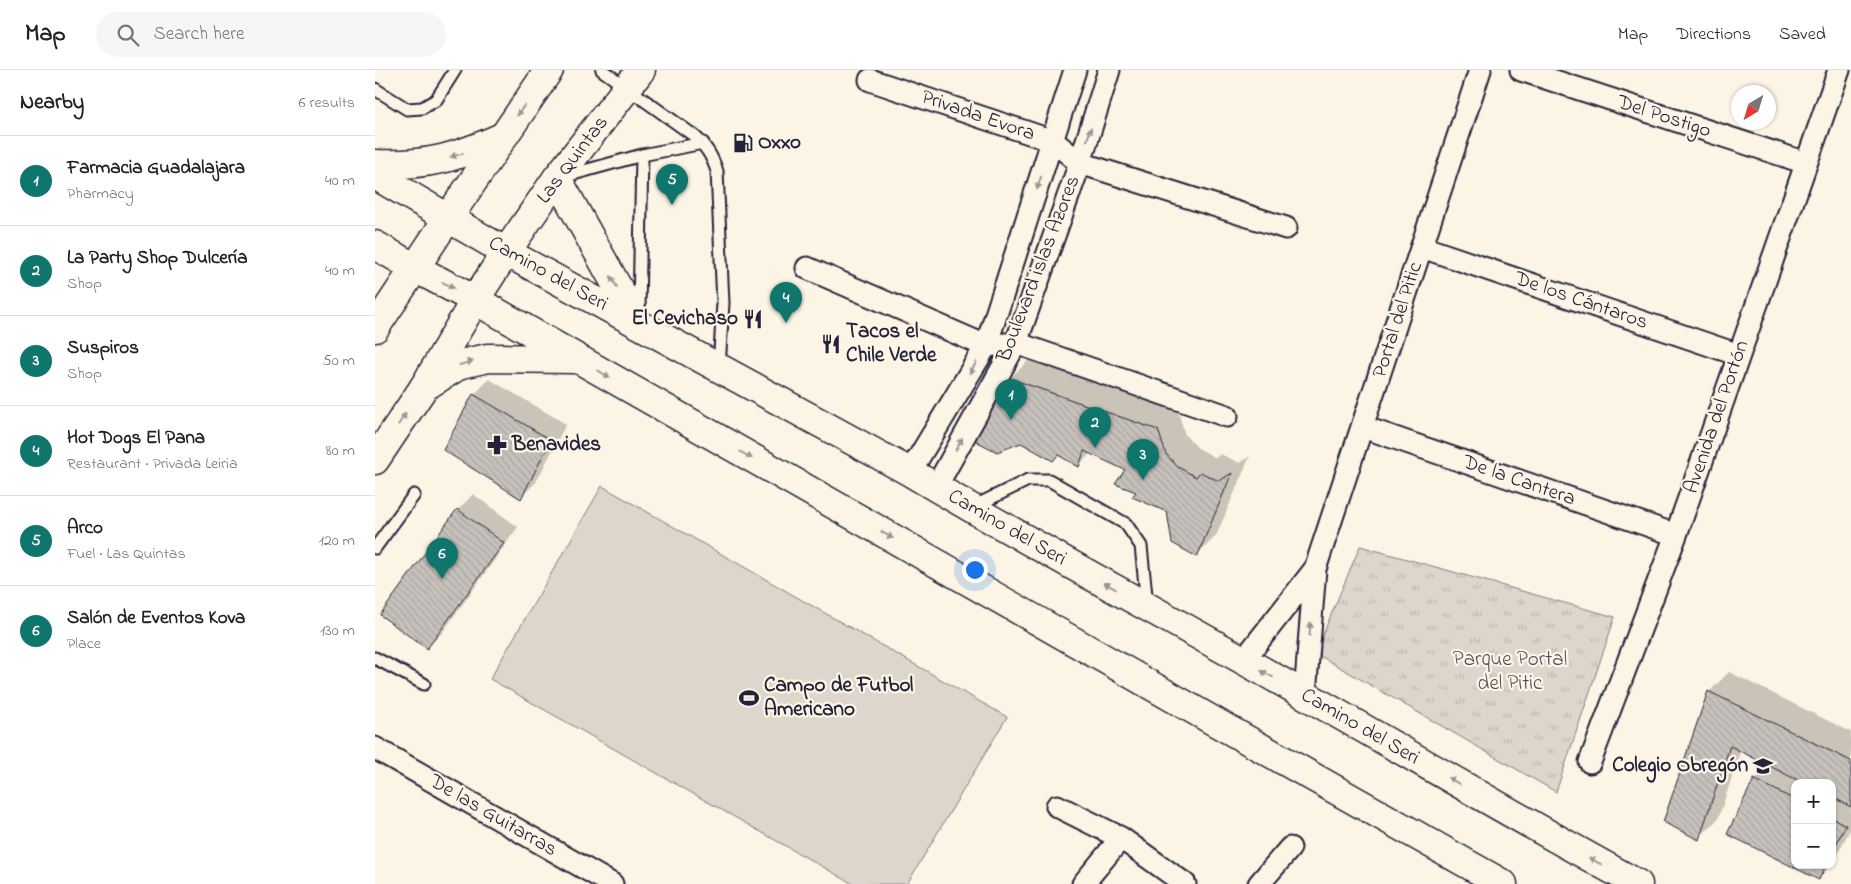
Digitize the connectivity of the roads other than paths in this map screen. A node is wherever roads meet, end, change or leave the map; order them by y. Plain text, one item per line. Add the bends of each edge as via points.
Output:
1 (455, 70) edge
2 (549, 70) edge
3 (602, 70) edge
4 (1075, 70) edge
5 (1109, 70) edge
6 (1480, 70) edge
7 (1521, 70) edge
8 (1839, 70) edge
9 (635, 79) edge
10 (870, 80) dead end
11 (375, 90) edge
12 (502, 137) junction
13 (1053, 141) junction
14 (703, 143) junction
15 (642, 155) junction
16 (1080, 163) junction
17 (1806, 163) junction
18 (375, 164) edge
19 (375, 175) edge
20 (557, 178) junction
21 (448, 218) junction
22 (1286, 228) dead end
23 (375, 245) edge
24 (1422, 247) junction
25 (506, 252) junction
26 (415, 268) junction
27 (807, 268) dead end
28 (475, 300) junction
29 (638, 324) junction
30 (375, 328) edge
31 (1015, 343) junction
32 (986, 346) junction
33 (1739, 355) junction
34 (577, 359) junction
35 (719, 368) junction
36 (424, 387) junction
37 (1227, 416) dead end
38 (1363, 428) junction
39 (375, 460) edge
40 (910, 472) junction
41 (936, 487) junction
42 (414, 496) dead end
43 (971, 508) junction
44 (1676, 535) junction
45 (375, 548) edge
46 (1315, 569) junction
47 (1147, 606) junction
48 (375, 658) edge
49 (1243, 661) junction
50 (424, 684) dead end
51 (1305, 695) junction
52 (375, 748) edge
53 (1590, 762) dead end
54 (1057, 806) dead end
55 (1121, 838) junction
56 (1289, 848) dead end
57 (612, 884) edge
58 (1083, 884) edge
59 (1185, 884) edge
60 (1259, 884) edge
61 (1503, 884) edge
62 (1638, 884) edge

1 - 11 lane via 436,100 423,108 407,109
2 -> 12 main road
3 - 9 lane
4 - 13 street, Boulevard islas Azores
16 -> 5 street, Boulevard islas Azores
6 - 24 street, Portal del Pitic
7 - 17 street, Del Postigo
8 - 17 street, Avenida del Portón
9 - 14 lane
9 - 20 main road, Las Quintas
10 - 13 street, Privada Evora
12 -> 18 main road via 466,153 425,163
12 - 21 main road
13 - 16 street, Privada Evora
13 -> 32 street, Boulevard islas Azores
14 - 15 lane
14 - 35 lane via 717,171 723,303
15 - 20 lane
15 - 29 lane
16 - 22 street
16 - 31 street, Boulevard islas Azores
17 - 33 street, Avenida del Portón
19 - 21 main road, Camino del Seri
20 - 25 main road, Las Quintas
29 -> 20 main road
21 - 25 main road, Camino del Seri
21 - 26 main road
23 - 26 main road
24 - 33 street, De los Cántaros
24 - 38 street, Portal del Pitic
25 - 28 main road, Las Quintas
25 - 29 main road, Camino del Seri
26 -> 28 main road
26 - 30 main road
27 - 32 street
28 - 34 main road
28 - 36 main road, Las Quintas
29 - 35 main road, Camino del Seri
31 - 32 street
31 - 37 street
41 -> 31 street, Boulevard islas Azores
32 -> 40 street, Boulevard islas Azores
33 - 44 street, Avenida del Portón
36 -> 34 main road via 461,364 488,358
34 -> 61 main road
35 - 40 main road, Camino del Seri
39 -> 36 main road, Las Quintas
38 - 44 street, De la Cantera
38 - 46 street, Portal del Pitic
40 - 41 main road, Camino del Seri
41 - 43 main road, Camino del Seri
42 - 45 lane
47 -> 43 main road, Camino del Seri
43 - 47 lane via 1029,480 1049,480 1126,524 1141,546
44 - 53 street, Avenida del Portón
46 - 49 street, Portal del Pitic
51 -> 46 street, Portal del Pitic
47 - 49 main road, Camino del Seri
48 - 50 lane
51 -> 49 main road, Camino del Seri
62 -> 51 main road, Camino del Seri
52 - 57 street, De las Guitarras
54 - 55 street
55 - 58 street
55 - 59 street
56 - 60 street

